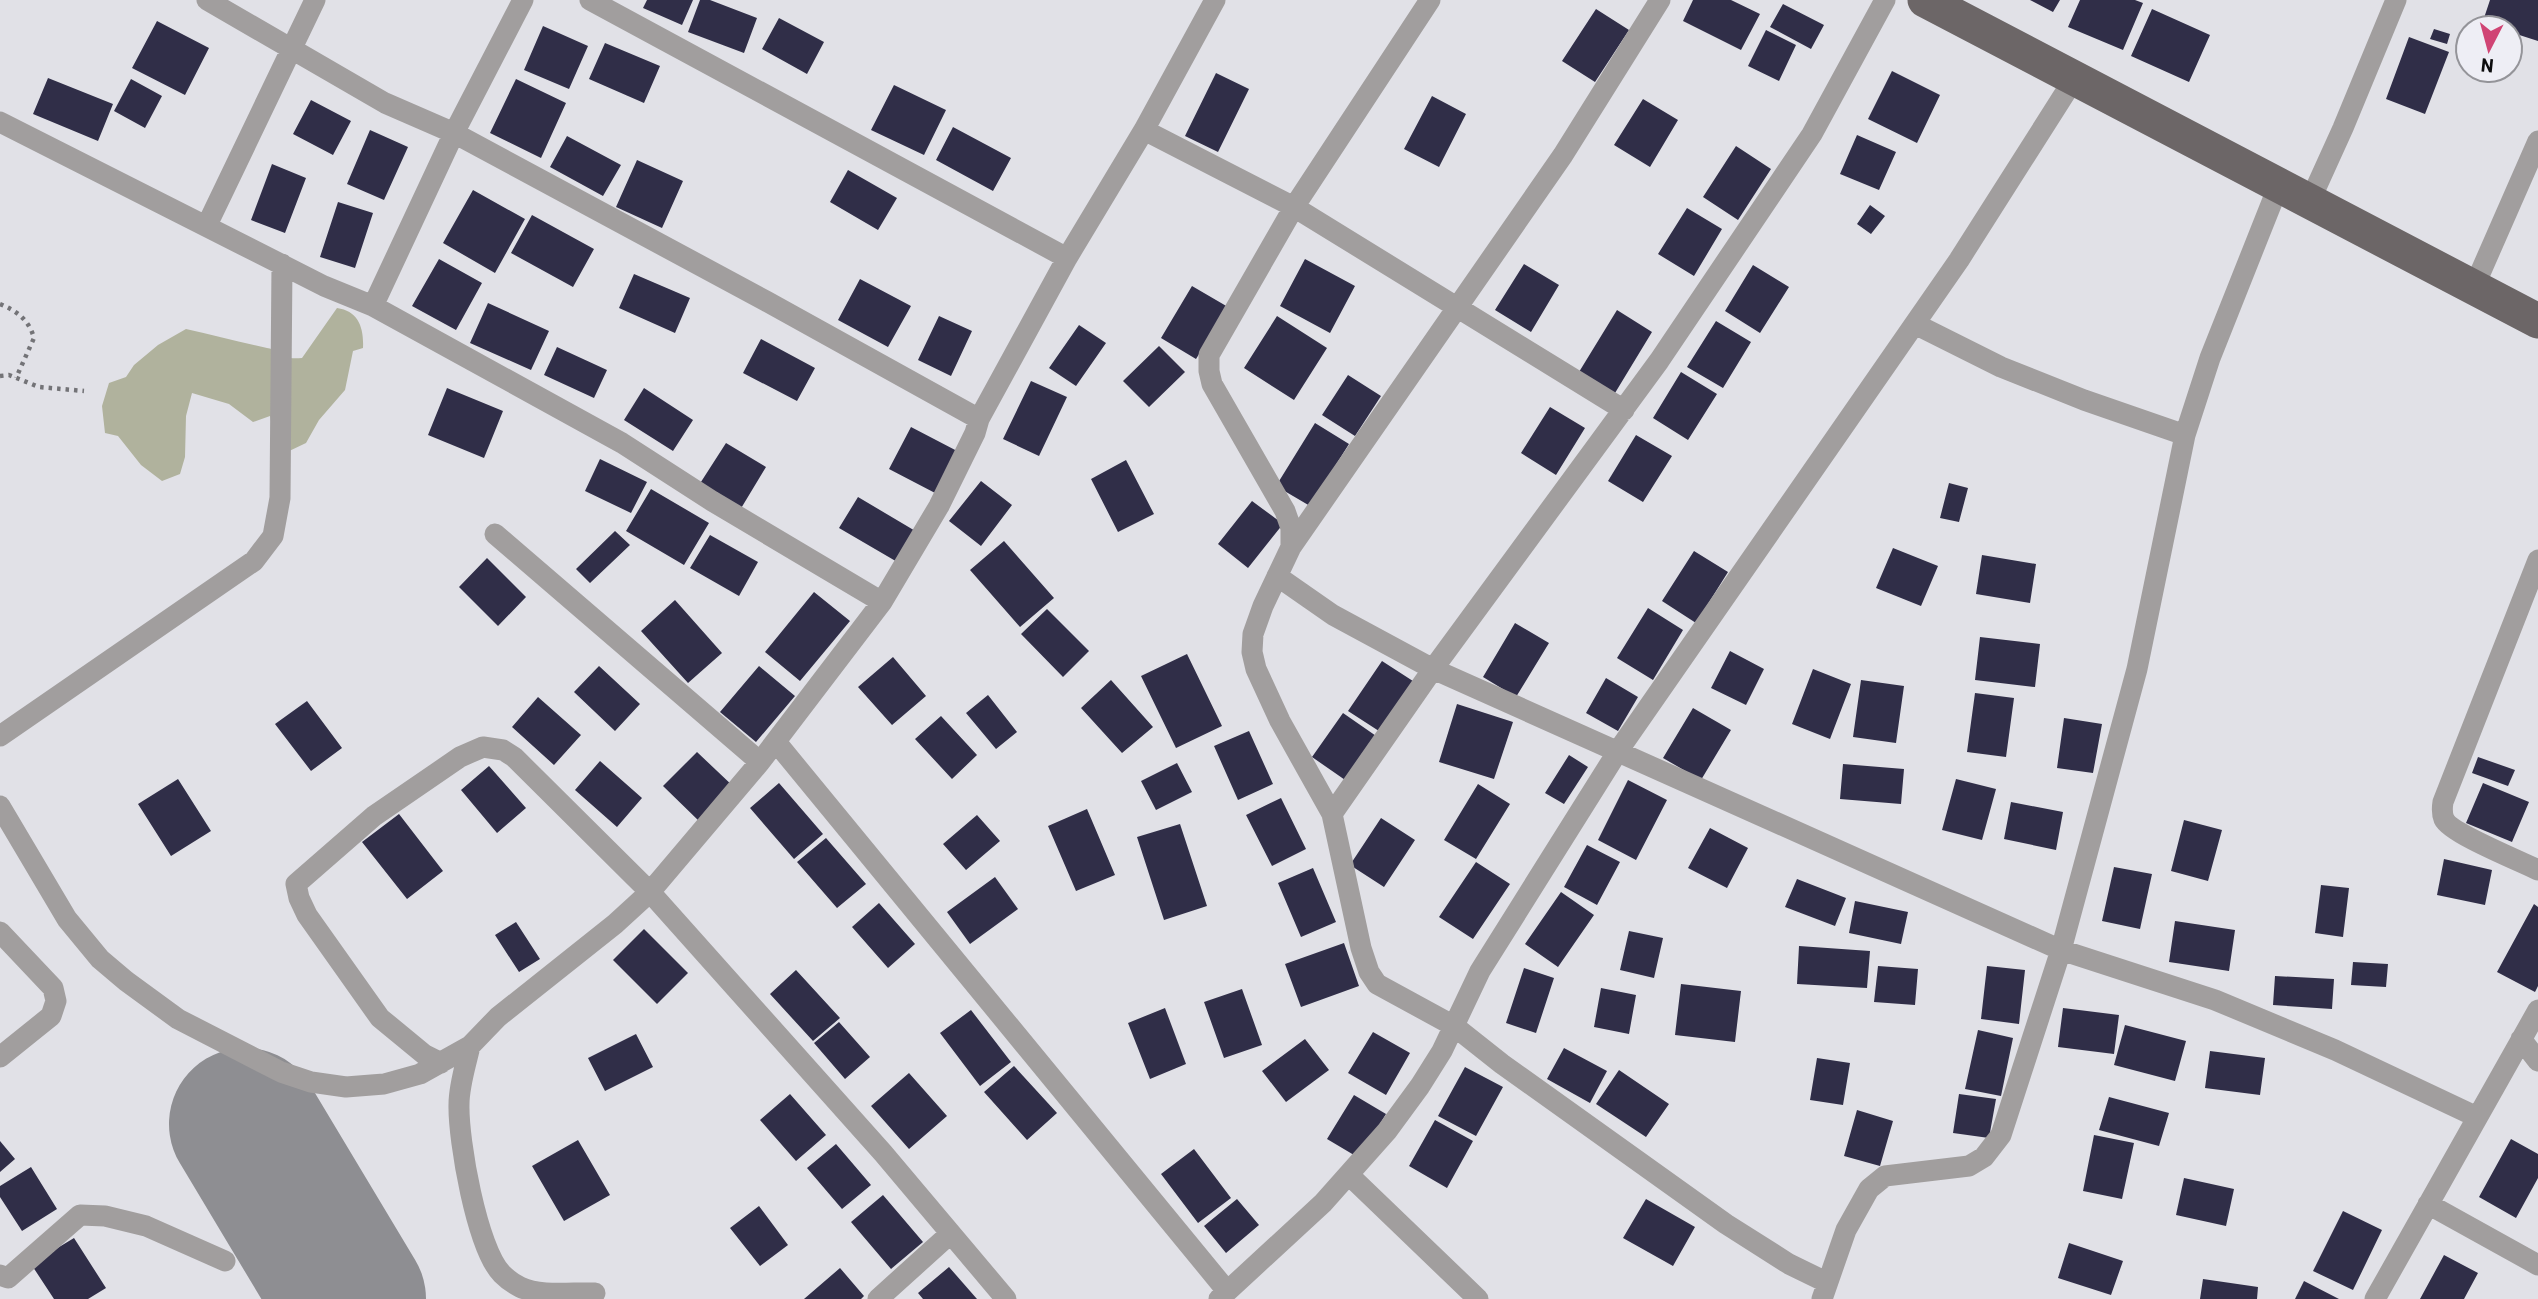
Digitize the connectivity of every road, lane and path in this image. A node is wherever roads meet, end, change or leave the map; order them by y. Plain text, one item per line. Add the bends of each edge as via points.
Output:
1 (207, 0) edge
2 (315, 0) edge
3 (523, 0) edge
4 (590, 0) edge
5 (1215, 0) edge
6 (1430, 0) edge
7 (1660, 0) edge
8 (1885, 0) edge
9 (1925, 0) edge
10 (2396, 0) edge
11 (293, 48) junction
12 (2074, 79) junction
13 (0, 122) edge
14 (1144, 130) junction
15 (454, 133) junction
16 (2538, 141) edge
17 (2294, 195) junction
18 (1293, 207) junction
19 (207, 225) junction
20 (1067, 258) junction
21 (282, 264) junction
22 (2474, 287) junction
23 (0, 304) edge
24 (373, 306) junction
25 (1456, 307) junction
26 (2538, 321) edge
27 (1915, 324) junction
28 (0, 376) edge
29 (16, 378) junction
30 (85, 391) dead end
31 (1624, 410) junction
32 (979, 419) junction
33 (2185, 435) junction
34 (495, 534) dead end
35 (1292, 547) junction
36 (2538, 560) edge
37 (1277, 576) junction
38 (882, 602) junction
39 (1433, 669) junction
40 (0, 736) edge
41 (776, 742) junction
42 (1618, 751) junction
43 (760, 762) junction
44 (0, 807) edge
45 (1332, 814) junction
46 (2538, 870) edge
47 (650, 892) junction
48 (0, 932) edge
49 (2061, 950) junction
50 (2538, 1010) edge
51 (1454, 1026) junction
52 (2521, 1039) junction
53 (470, 1046) junction
54 (0, 1057) edge
55 (2538, 1061) edge
56 (441, 1063) junction
57 (2477, 1116) junction
58 (1349, 1175) junction
59 (2428, 1204) junction
60 (950, 1234) junction
61 (225, 1261) dead end
62 (2538, 1265) edge
63 (0, 1275) edge
64 (1824, 1291) edge
65 (595, 1293) dead end
66 (1223, 1295) edge
67 (878, 1299) edge
68 (1006, 1299) edge
69 (1478, 1299) edge
70 (2375, 1299) edge

1 - 11 street
2 - 11 street
3 - 15 street
4 - 20 street
5 - 14 street
6 - 18 street
7 - 25 street via 1563,155
8 - 31 street via 1806,144
9 - 12 main road
10 - 17 street via 2343,128
11 - 15 street via 385,103
11 - 19 street
12 - 17 main road
12 - 27 street
13 - 19 street
14 - 18 street
14 - 20 street
15 - 24 street
15 - 32 street
16 - 22 street
17 - 22 main road
17 - 33 street via 2210,358
18 - 25 street
18 - 35 street via 1209,355 1212,384 1285,511
19 - 21 street
20 - 32 street
21 - 24 street
21 - 40 street via 280,499 273,536 254,561
22 - 26 main road
23 - 29 path via 31,325 34,338
24 - 38 street via 621,443
25 - 31 street
25 - 35 street
27 - 33 street via 2001,367
27 - 42 street
28 - 29 path
29 - 30 path via 39,387
31 - 39 street
32 - 38 street via 939,506
33 - 49 street via 2137,669
34 - 43 street
35 - 37 street
36 - 46 street via 2442,810 2456,832
37 - 39 street via 1332,615
37 - 45 street via 1253,634 1252,652 1280,721
38 - 41 street
39 - 42 street
39 - 45 street
41 - 43 street
41 - 66 street
42 - 49 street
42 - 51 street via 1480,971
43 - 47 street
44 - 56 street via 67,919 100,959 178,1019 281,1072 312,1082 346,1087 384,1084
45 - 51 street via 1361,948 1373,978
47 - 53 street via 498,1017
47 - 56 street via 503,750 483,747 460,757 374,816 302,877 296,890 307,915 380,1018
47 - 60 street
48 - 54 street via 53,988 56,1001 51,1016
49 - 57 street via 2215,1000
49 - 64 street via 2001,1135 1984,1157 1969,1166 1885,1175 1869,1189 1846,1230
50 - 52 street
51 - 58 street via 1420,1086
51 - 64 street
52 - 55 street
52 - 57 street
53 - 56 street
53 - 65 street via 459,1102 469,1186 484,1240 501,1273 520,1287
57 - 59 street
58 - 66 street
58 - 69 street
59 - 62 street
59 - 70 street
60 - 67 street
60 - 68 street
61 - 63 street via 146,1226 80,1215 8,1278

